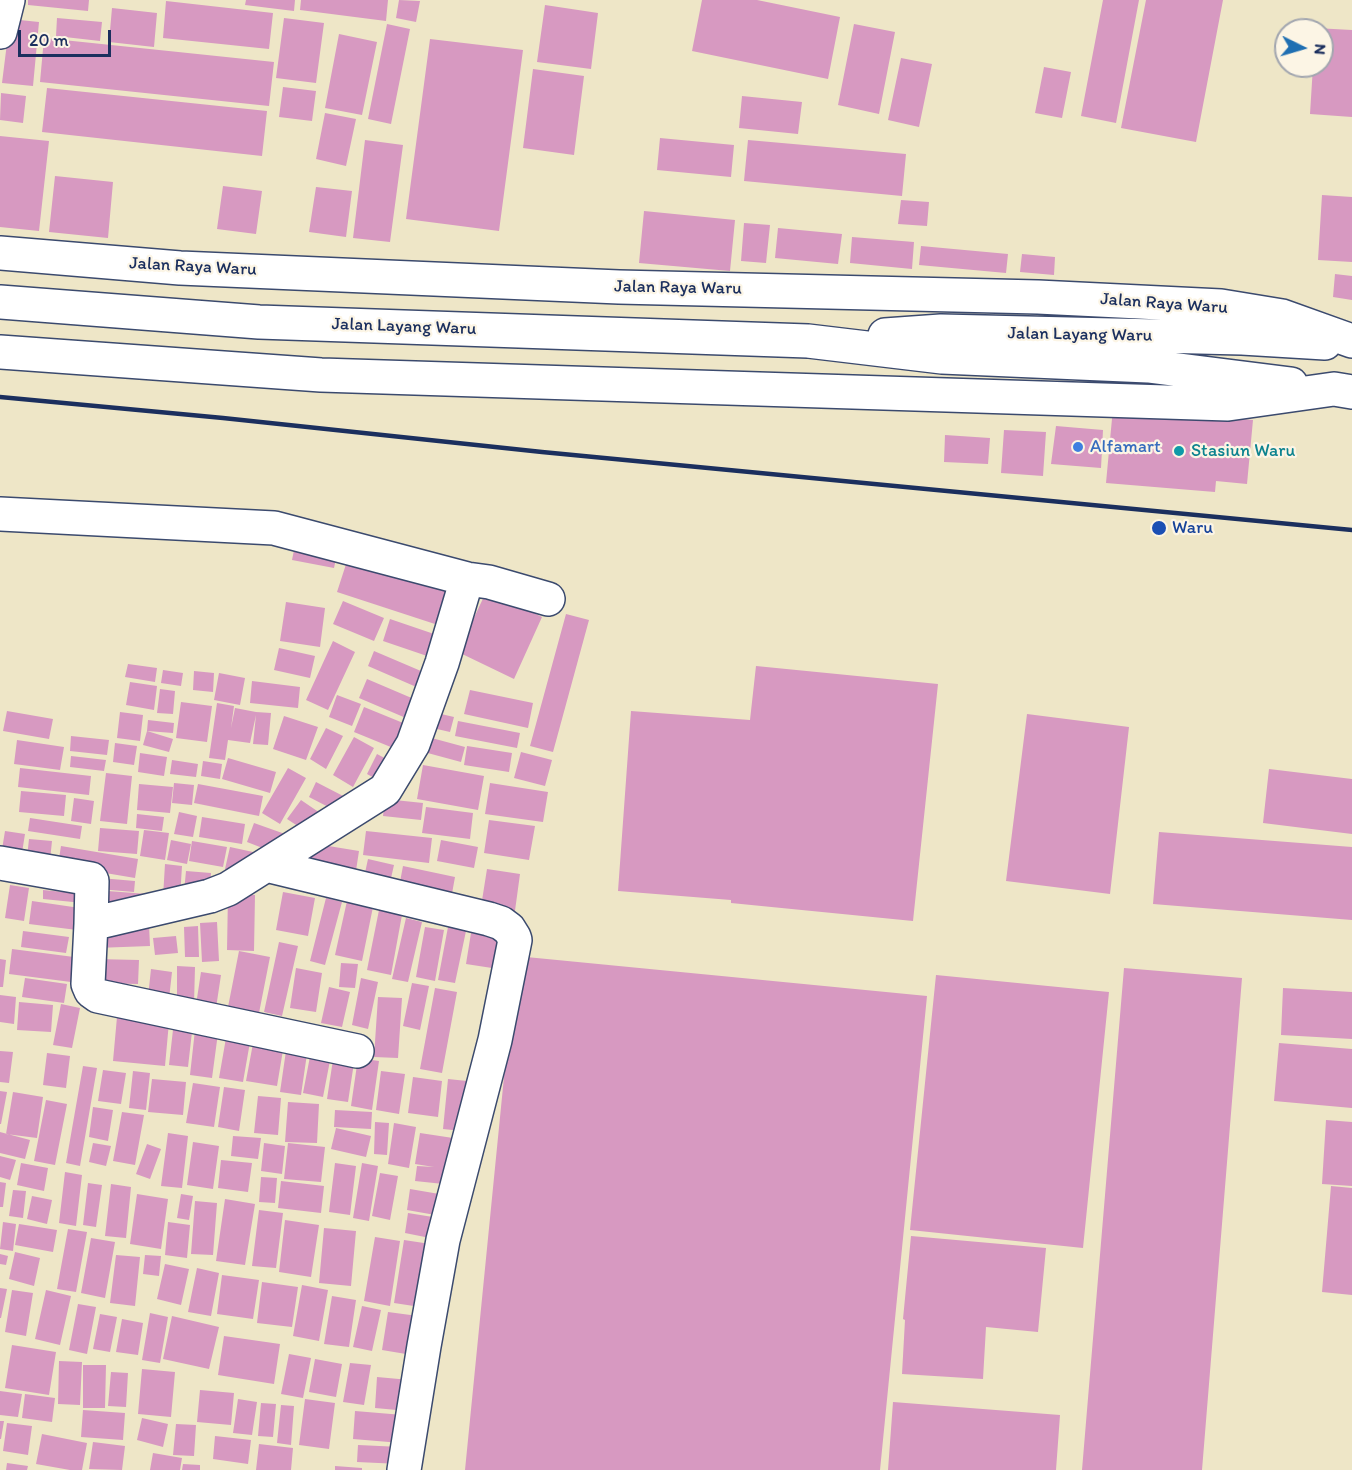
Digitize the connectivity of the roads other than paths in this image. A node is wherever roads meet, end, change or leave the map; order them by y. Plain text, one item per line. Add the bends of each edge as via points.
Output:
1 (8, 0) edge
2 (0, 32) edge
3 (0, 253) edge
4 (0, 302) edge
5 (808, 341) junction
6 (1352, 343) edge
7 (0, 352) edge
8 (1343, 391) edge
9 (0, 514) edge
10 (467, 579) junction
11 (548, 598) dead end
12 (0, 864) edge
13 (266, 865) junction
14 (91, 924) junction
15 (357, 1051) dead end
16 (404, 1470) edge

1 - 2 main road
3 - 6 main road, Jalan Raya Waru via 180,268 607,287 1038,297 1221,306 1282,316
4 - 5 main road, Jalan Layang Waru via 259,322
5 - 6 main road, Jalan Layang Waru via 941,332
5 - 8 main road, Jalan Layang Waru via 942,357 1148,366
7 - 8 main road via 321,375 1228,404
9 - 10 main road via 274,528
10 - 11 main road
10 - 13 main road via 413,744 385,790
12 - 14 main road via 91,879
13 - 14 main road via 210,896
13 - 16 main road via 489,919 509,929 515,940 495,1040 443,1240
14 - 15 main road via 88,984 98,996

